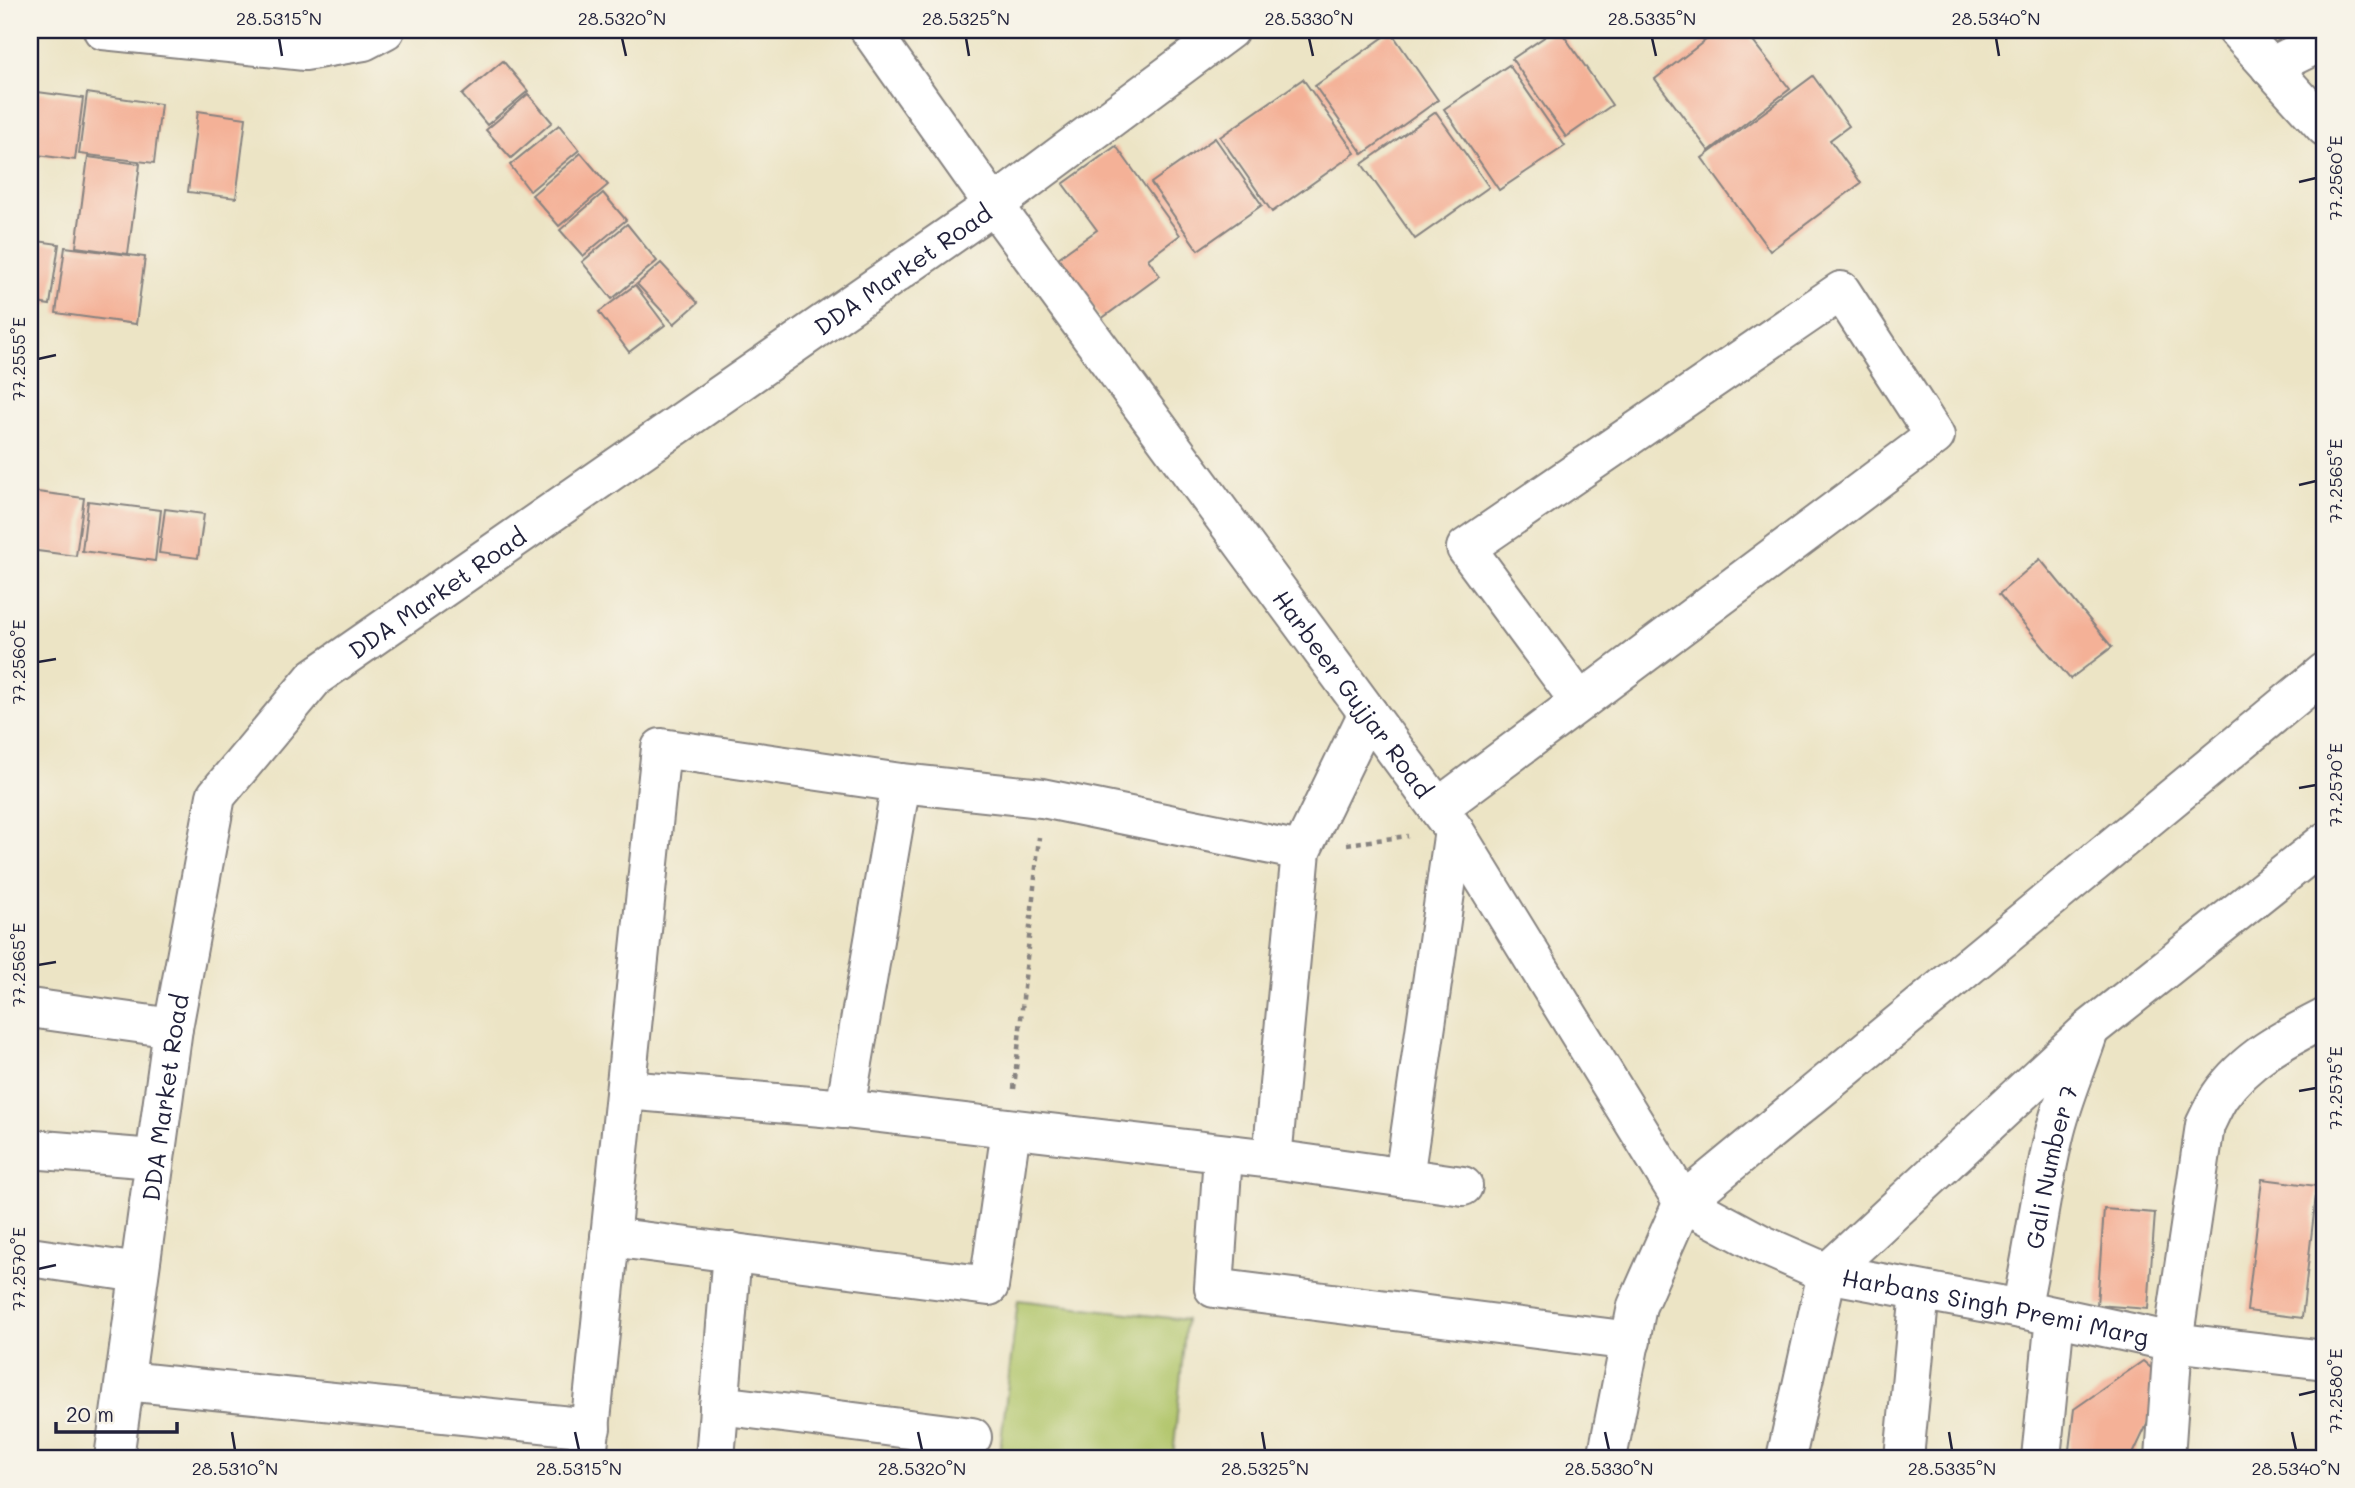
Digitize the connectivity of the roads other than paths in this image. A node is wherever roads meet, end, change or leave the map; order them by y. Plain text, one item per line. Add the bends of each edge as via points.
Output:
1 (93, 30) edge
2 (103, 30) edge
3 (385, 30) edge
4 (870, 30) edge
5 (1229, 30) edge
6 (2237, 30) edge
7 (2325, 40) edge
8 (2270, 67) junction
9 (2325, 127) edge
10 (994, 205) junction
11 (2325, 671) edge
12 (1580, 702) junction
13 (1368, 713) junction
14 (901, 783) junction
15 (1446, 819) junction
16 (2325, 842) edge
17 (1301, 850) junction
18 (30, 1008) edge
19 (2325, 1018) edge
20 (173, 1028) junction
21 (2090, 1029) junction
22 (626, 1090) junction
23 (845, 1109) junction
24 (1011, 1129) junction
25 (30, 1149) edge
26 (1223, 1154) junction
27 (154, 1159) junction
28 (1272, 1159) junction
29 (1404, 1178) junction
30 (1463, 1185) dead end
31 (1683, 1202) junction
32 (610, 1237) junction
33 (732, 1252) junction
34 (30, 1257) edge
35 (139, 1273) junction
36 (1827, 1273) junction
37 (1920, 1291) junction
38 (2038, 1313) junction
39 (1631, 1341) junction
40 (2173, 1342) junction
41 (2325, 1360) edge
42 (125, 1381) junction
43 (719, 1405) junction
44 (972, 1437) dead end
45 (589, 1443) edge
46 (114, 1458) edge
47 (715, 1458) edge
48 (1607, 1458) edge
49 (1786, 1458) edge
50 (1904, 1458) edge
51 (2041, 1458) edge
52 (2165, 1458) edge

1 - 2 street
2 - 3 street via 305,51 364,41
4 - 10 street, Harbeer Gujjar Road
5 - 10 street, DDA Market Road
6 - 8 street
7 - 8 street
8 - 9 street
10 - 13 street, Harbeer Gujjar Road
10 - 20 street, DDA Market Road via 315,677 216,796
11 - 31 street
12 - 12 street via 1935,436 1841,291 1466,548
12 - 15 street
13 - 15 street, Harbeer Gujjar Road
13 - 17 street
14 - 17 street via 1042,797
14 - 22 street via 661,748
14 - 23 street
15 - 29 street
15 - 31 street, Harbeer Gujjar Road
16 - 21 street
17 - 28 street
18 - 20 street
19 - 40 street via 2268,1049 2242,1070 2220,1096 2205,1125
20 - 27 street, DDA Market Road
21 - 36 street
21 - 38 street, Gali Number 7 via 2054,1133 2041,1195 2034,1250
22 - 23 street
22 - 32 street
23 - 24 street
24 - 26 street
24 - 33 street via 989,1286
25 - 27 street
26 - 28 street
26 - 39 street via 1214,1288
27 - 35 street, DDA Market Road
28 - 29 street
29 - 30 street
31 - 36 street, Harbans Singh Premi Marg
31 - 39 street via 1637,1306
32 - 33 street
32 - 45 street
33 - 43 street
34 - 35 street
35 - 42 street, DDA Market Road
36 - 37 street, Harbans Singh Premi Marg
36 - 49 street
37 - 38 street, Harbans Singh Premi Marg
37 - 50 street
38 - 40 street, Harbans Singh Premi Marg
38 - 51 street, Gali Number 7
39 - 48 street
40 - 41 street, Harbans Singh Premi Marg
40 - 52 street
42 - 45 street
42 - 46 street, DDA Market Road
43 - 44 street
43 - 47 street

